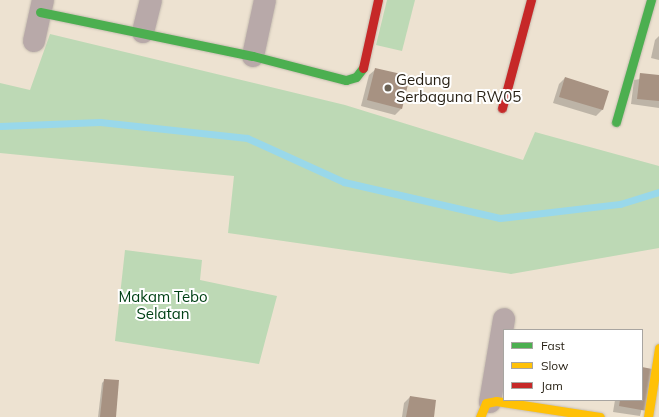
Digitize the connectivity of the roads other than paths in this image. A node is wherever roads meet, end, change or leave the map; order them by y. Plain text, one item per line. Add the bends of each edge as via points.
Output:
1 (151, 0) edge
2 (265, 0) edge
3 (378, 0) edge
4 (531, 0) edge
5 (651, 0) edge
6 (42, 6) edge
7 (143, 32) junction
8 (34, 41) dead end
9 (253, 56) junction
10 (502, 108) dead end
11 (616, 122) dead end
12 (504, 318) dead end
13 (659, 348) edge
14 (485, 409) edge
15 (600, 417) edge
16 (648, 417) edge

1 - 7 street
2 - 9 street
3 - 9 street via 364,64 356,77 346,80
4 - 10 street
5 - 11 street
6 - 7 street
6 - 8 street
7 - 9 street
12 - 14 street
13 - 16 street
14 - 15 street via 510,402

